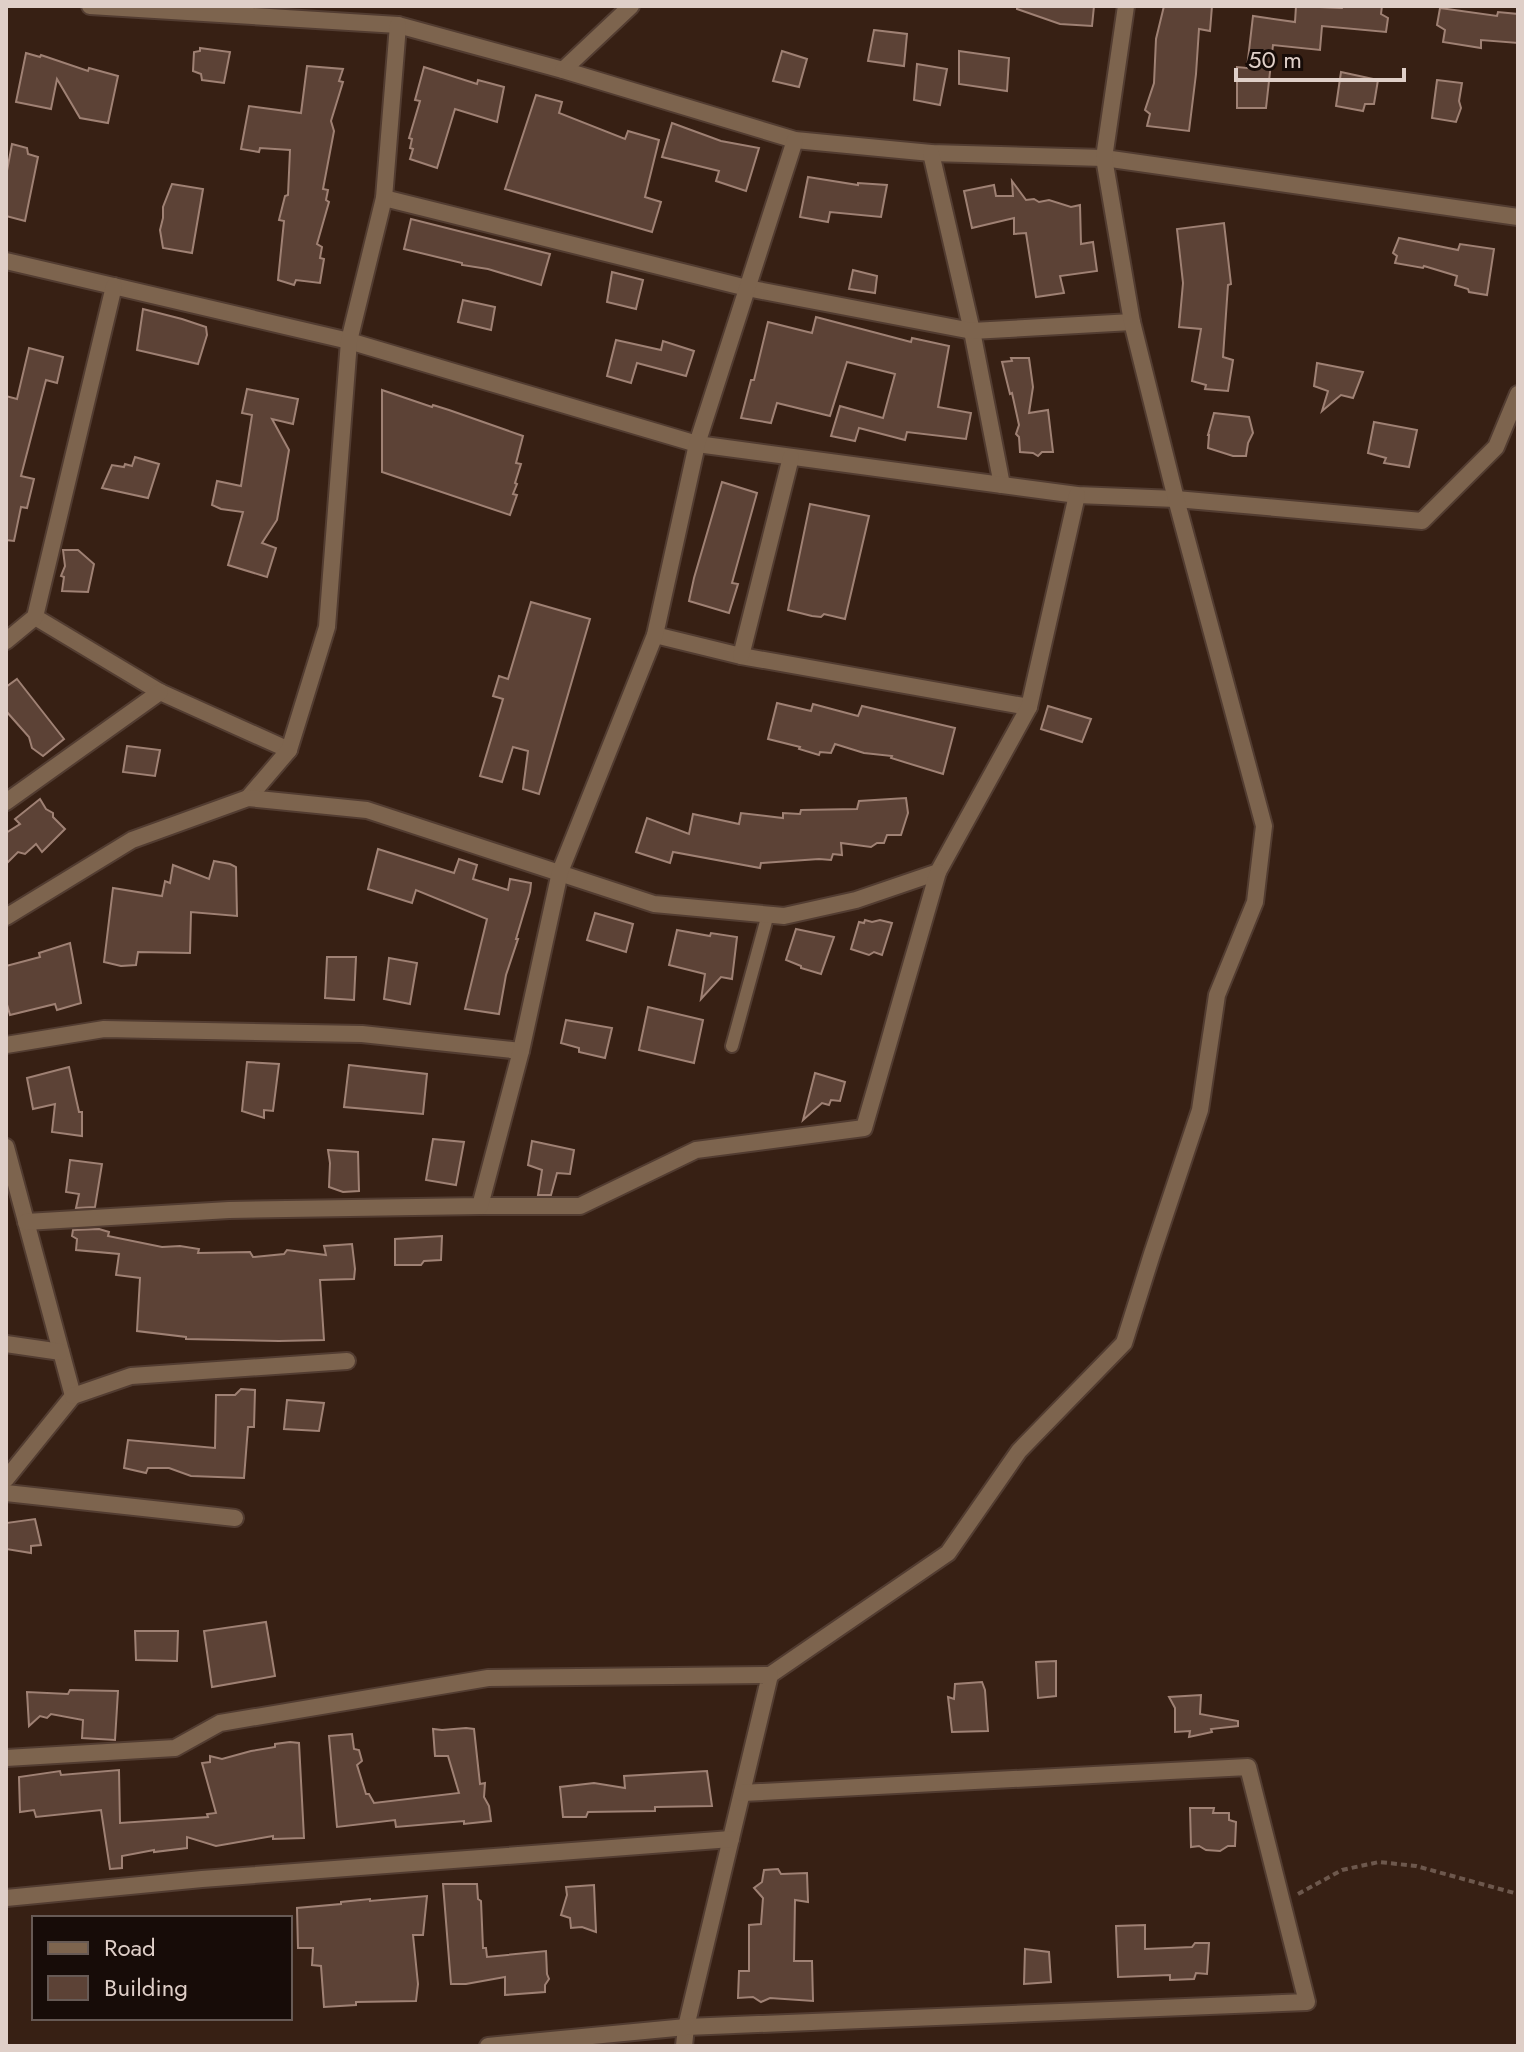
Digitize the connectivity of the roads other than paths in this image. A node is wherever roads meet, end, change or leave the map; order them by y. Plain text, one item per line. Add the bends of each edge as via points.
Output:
1 (90, 6) edge
2 (631, 6) edge
3 (1126, 6) edge
4 (398, 25) junction
5 (563, 70) junction
6 (795, 140) junction
7 (931, 153) junction
8 (1104, 158) junction
9 (384, 198) junction
10 (1518, 217) edge
11 (6, 261) edge
12 (114, 286) junction
13 (747, 288) junction
14 (1132, 322) junction
15 (972, 331) junction
16 (349, 341) junction
17 (1518, 394) edge
18 (697, 444) junction
19 (791, 457) junction
20 (1002, 485) junction
21 (1077, 495) junction
22 (1176, 499) junction
23 (35, 617) junction
24 (655, 635) junction
25 (6, 641) edge
26 (741, 656) junction
27 (160, 692) junction
28 (1029, 707) junction
29 (289, 750) junction
30 (248, 798) junction
31 (6, 802) edge
32 (560, 872) junction
33 (938, 872) junction
34 (768, 914) junction
35 (6, 917) edge
36 (6, 1045) edge
37 (732, 1046) dead end
38 (521, 1051) junction
39 (6, 1147) edge
40 (480, 1206) junction
41 (26, 1222) junction
42 (6, 1344) edge
43 (61, 1352) junction
44 (347, 1361) dead end
45 (73, 1396) junction
46 (6, 1479) edge
47 (6, 1493) edge
48 (235, 1518) dead end
49 (770, 1675) junction
50 (6, 1758) edge
51 (742, 1793) junction
52 (731, 1839) junction
53 (6, 1898) edge
54 (686, 2027) junction
55 (488, 2046) edge
56 (684, 2046) edge

1 - 4 street
2 - 5 street
3 - 8 street
4 - 5 street
4 - 9 street
5 - 6 street
6 - 7 street
6 - 13 street
7 - 8 street
7 - 15 street
8 - 10 street
8 - 14 street
9 - 13 street
9 - 16 street
11 - 12 street
12 - 16 street
12 - 23 street
13 - 15 street
13 - 18 street
14 - 15 street
14 - 22 street
15 - 20 street
16 - 18 street
16 - 29 street via 327,627
17 - 22 street via 1496,447 1422,521
18 - 19 street
18 - 24 street
19 - 20 street
19 - 26 street
20 - 21 street
21 - 22 street
21 - 28 street
22 - 49 street via 1264,826 1255,902 1217,995 1200,1110 1124,1343 1019,1451 948,1553
23 - 25 street
23 - 27 street
24 - 26 street
24 - 32 street
26 - 28 street
27 - 29 street
27 - 31 street
28 - 33 street
29 - 30 street
30 - 32 street via 367,810
30 - 35 street via 132,840
32 - 34 street via 654,904
32 - 38 street
33 - 34 street via 856,900 784,916
33 - 40 street via 864,1128 696,1150 580,1206
34 - 37 lane
36 - 38 street via 104,1029 362,1034
38 - 40 street
39 - 41 street
40 - 41 street via 229,1210
41 - 43 street
42 - 43 street
43 - 45 street
44 - 45 street via 131,1376
45 - 46 street
47 - 48 street
49 - 50 street via 488,1678 220,1723 175,1748
49 - 51 street
51 - 52 street
51 - 54 street via 1248,1767 1307,2002
52 - 53 street
52 - 54 street
54 - 55 street
54 - 56 street

